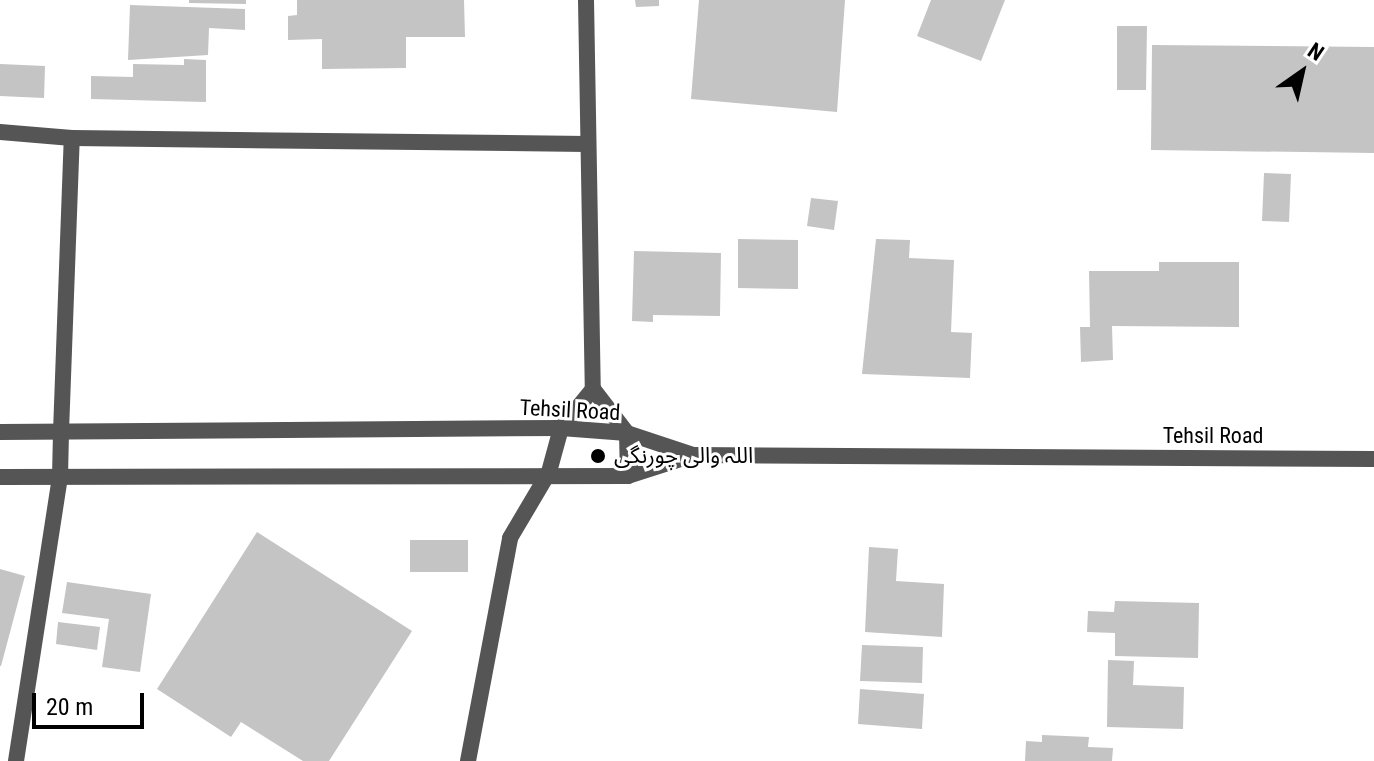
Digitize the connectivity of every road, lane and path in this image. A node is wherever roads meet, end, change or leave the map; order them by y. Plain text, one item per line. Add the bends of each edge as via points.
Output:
1 (586, 0) edge
2 (0, 132) edge
3 (72, 138) junction
4 (587, 144) junction
5 (593, 389) junction
6 (561, 428) junction
7 (0, 432) edge
8 (61, 432) junction
9 (627, 433) junction
10 (693, 455) junction
11 (1374, 459) edge
12 (549, 472) junction
13 (628, 476) junction
14 (0, 477) edge
15 (60, 477) junction
16 (16, 761) edge
17 (468, 761) edge

1 - 4 street
2 - 3 street
3 - 4 street
3 - 8 street
4 - 5 street
5 - 6 street
5 - 9 street
6 - 8 street, Tehsil Road
6 - 9 street, Tehsil Road
6 - 12 street
7 - 8 street, Tehsil Road
8 - 15 street
9 - 10 street, Tehsil Road
9 - 13 street
10 - 11 street, Tehsil Road
10 - 13 street
12 - 13 street
12 - 15 street
12 - 17 street via 510,538
14 - 15 street
15 - 16 street

